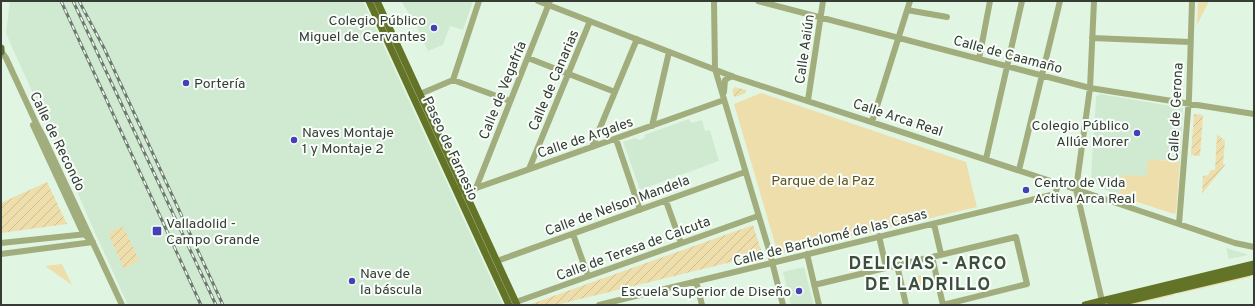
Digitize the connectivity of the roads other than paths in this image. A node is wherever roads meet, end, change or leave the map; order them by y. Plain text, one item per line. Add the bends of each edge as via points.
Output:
1 (369, 1) edge
2 (377, 1) edge
3 (479, 1) edge
4 (538, 1) edge
5 (714, 1) edge
6 (758, 1) edge
7 (822, 1) edge
8 (910, 1) edge
9 (990, 1) edge
10 (1022, 1) edge
11 (1060, 1) edge
12 (1094, 1) edge
13 (1192, 1) edge
14 (549, 3) edge
15 (907, 10) junction
16 (820, 17) junction
17 (947, 18) dead end
18 (590, 21) junction
19 (898, 37) junction
20 (1092, 38) junction
21 (637, 39) junction
22 (1190, 42) junction
23 (1, 51) edge
24 (669, 52) junction
25 (528, 58) junction
26 (979, 59) junction
27 (2, 60) edge
28 (1007, 66) junction
29 (715, 69) junction
30 (569, 73) junction
31 (1042, 75) junction
32 (732, 76) junction
33 (453, 80) junction
34 (1090, 88) junction
35 (616, 92) junction
36 (420, 94) junction
37 (724, 100) junction
38 (808, 100) junction
39 (510, 102) junction
40 (1188, 103) junction
41 (1254, 114) edge
42 (872, 122) junction
43 (652, 126) junction
44 (616, 139) junction
45 (592, 147) junction
46 (986, 159) junction
47 (529, 169) junction
48 (1018, 170) junction
49 (745, 172) junction
50 (1059, 183) junction
51 (454, 187) junction
52 (476, 188) junction
53 (1076, 189) junction
54 (465, 192) junction
55 (666, 201) junction
56 (640, 210) junction
57 (758, 216) junction
58 (934, 224) junction
59 (1179, 224) junction
60 (86, 234) junction
61 (573, 234) junction
62 (880, 236) junction
63 (93, 242) junction
64 (681, 243) junction
65 (1, 244) edge
66 (1254, 247) edge
67 (1, 254) edge
68 (807, 254) junction
69 (941, 254) junction
70 (932, 256) junction
71 (497, 261) junction
72 (772, 263) junction
73 (1254, 264) edge
74 (897, 265) junction
75 (886, 267) junction
76 (1254, 271) edge
77 (588, 276) junction
78 (696, 282) junction
79 (814, 285) junction
80 (1102, 301) junction
81 (619, 303) edge
82 (514, 304) edge
83 (122, 305) edge
84 (599, 305) edge
85 (702, 305) edge
86 (783, 305) edge
87 (819, 305) edge
88 (906, 305) edge
89 (1085, 305) edge
90 (1112, 305) edge

1 - 51 main road, Paseo de Farnesio
2 - 36 main road, Paseo de Farnesio
3 - 33 street
4 - 14 street, Calle Arca Real
5 - 29 street
6 - 16 street, Calle de Caamaño
7 - 16 street, Calle Aaiún
8 - 15 street
9 - 26 street
10 - 28 street
11 - 31 street
12 - 20 street
13 - 22 street, Calle de Gerona
14 - 18 street, Calle Arca Real
14 - 25 street, Calle de Vegafría
15 - 17 street
15 - 19 street
16 - 19 street, Calle de Caamaño
16 - 38 street, Calle Aaiún
18 - 21 street, Calle Arca Real
18 - 30 street, Calle de Canarias
19 - 26 street, Calle de Caamaño
19 - 42 street
20 - 22 street
20 - 34 street
21 - 24 street, Calle Arca Real
21 - 35 street
22 - 40 street, Calle de Gerona
23 - 27 street, Calle de Recondo
23 - 60 street, Calle de Recondo via 44,138
24 - 29 street, Calle Arca Real
24 - 43 street
25 - 30 street
25 - 39 street, Calle de Vegafría
26 - 28 street, Calle de Caamaño
27 - 60 street, Calle de Recondo
28 - 31 street, Calle de Caamaño
28 - 46 street
29 - 32 street, Calle Arca Real
29 - 37 street
30 - 35 street
30 - 47 street, Calle de Canarias
31 - 34 street, Calle de Caamaño
31 - 48 street
32 - 37 street via 724,83
32 - 38 street, Calle Arca Real
33 - 36 street
33 - 39 street
34 - 40 street, Calle de Caamaño
34 - 53 street
35 - 45 street
36 - 54 main road, Paseo de Farnesio
37 - 43 street, Calle de Argales
37 - 49 street
38 - 42 street, Calle Arca Real
39 - 52 street, Calle de Vegafría
40 - 41 street, Calle de Caamaño
40 - 59 street, Calle de Gerona
42 - 46 street, Calle Arca Real
43 - 44 street, Calle de Argales
44 - 45 street, Calle de Argales
44 - 56 street
45 - 47 street, Calle de Argales
46 - 48 street, Calle Arca Real
47 - 52 street, Calle de Argales
48 - 50 street, Calle Arca Real
49 - 55 street, Calle de Nelson Mandela
49 - 57 street
50 - 53 street, Calle Arca Real
50 - 58 street, Calle de Bartolomé de las Casas via 1055,194
51 - 54 street
51 - 82 main road, Paseo de Farnesio
52 - 54 street, Calle de Argales
53 - 59 street, Calle Arca Real
53 - 80 street
54 - 71 main road, Paseo de Farnesio
55 - 56 street, Calle de Nelson Mandela
55 - 64 street
56 - 61 street, Calle de Nelson Mandela
57 - 64 street, Calle de Teresa de Calcuta
57 - 72 street
58 - 62 street, Calle de Bartolomé de las Casas
58 - 69 street
59 - 66 street, Calle Arca Real
60 - 63 street, Calle de Recondo
60 - 65 street
61 - 71 street, Calle de Nelson Mandela
61 - 77 street
62 - 68 street, Calle de Bartolomé de las Casas
62 - 75 street
63 - 67 street
63 - 83 street, Calle de Recondo
64 - 77 street, Calle de Teresa de Calcuta
68 - 72 street, Calle de Bartolomé de las Casas
68 - 79 street
69 - 70 street
69 - 70 street via 1016,237 1028,284 943,305
70 - 74 street
71 - 82 main road, Paseo de Farnesio
72 - 78 street, Calle de Bartolomé de las Casas
72 - 86 street
73 - 80 main road
74 - 75 street
74 - 88 street
75 - 79 street
76 - 90 main road
77 - 82 street, Calle de Teresa de Calcuta
78 - 81 street, Calle de Bartolomé de las Casas
78 - 85 street
79 - 87 street
80 - 89 main road
80 - 90 street
81 - 84 street, Calle de Bartolomé de las Casas

